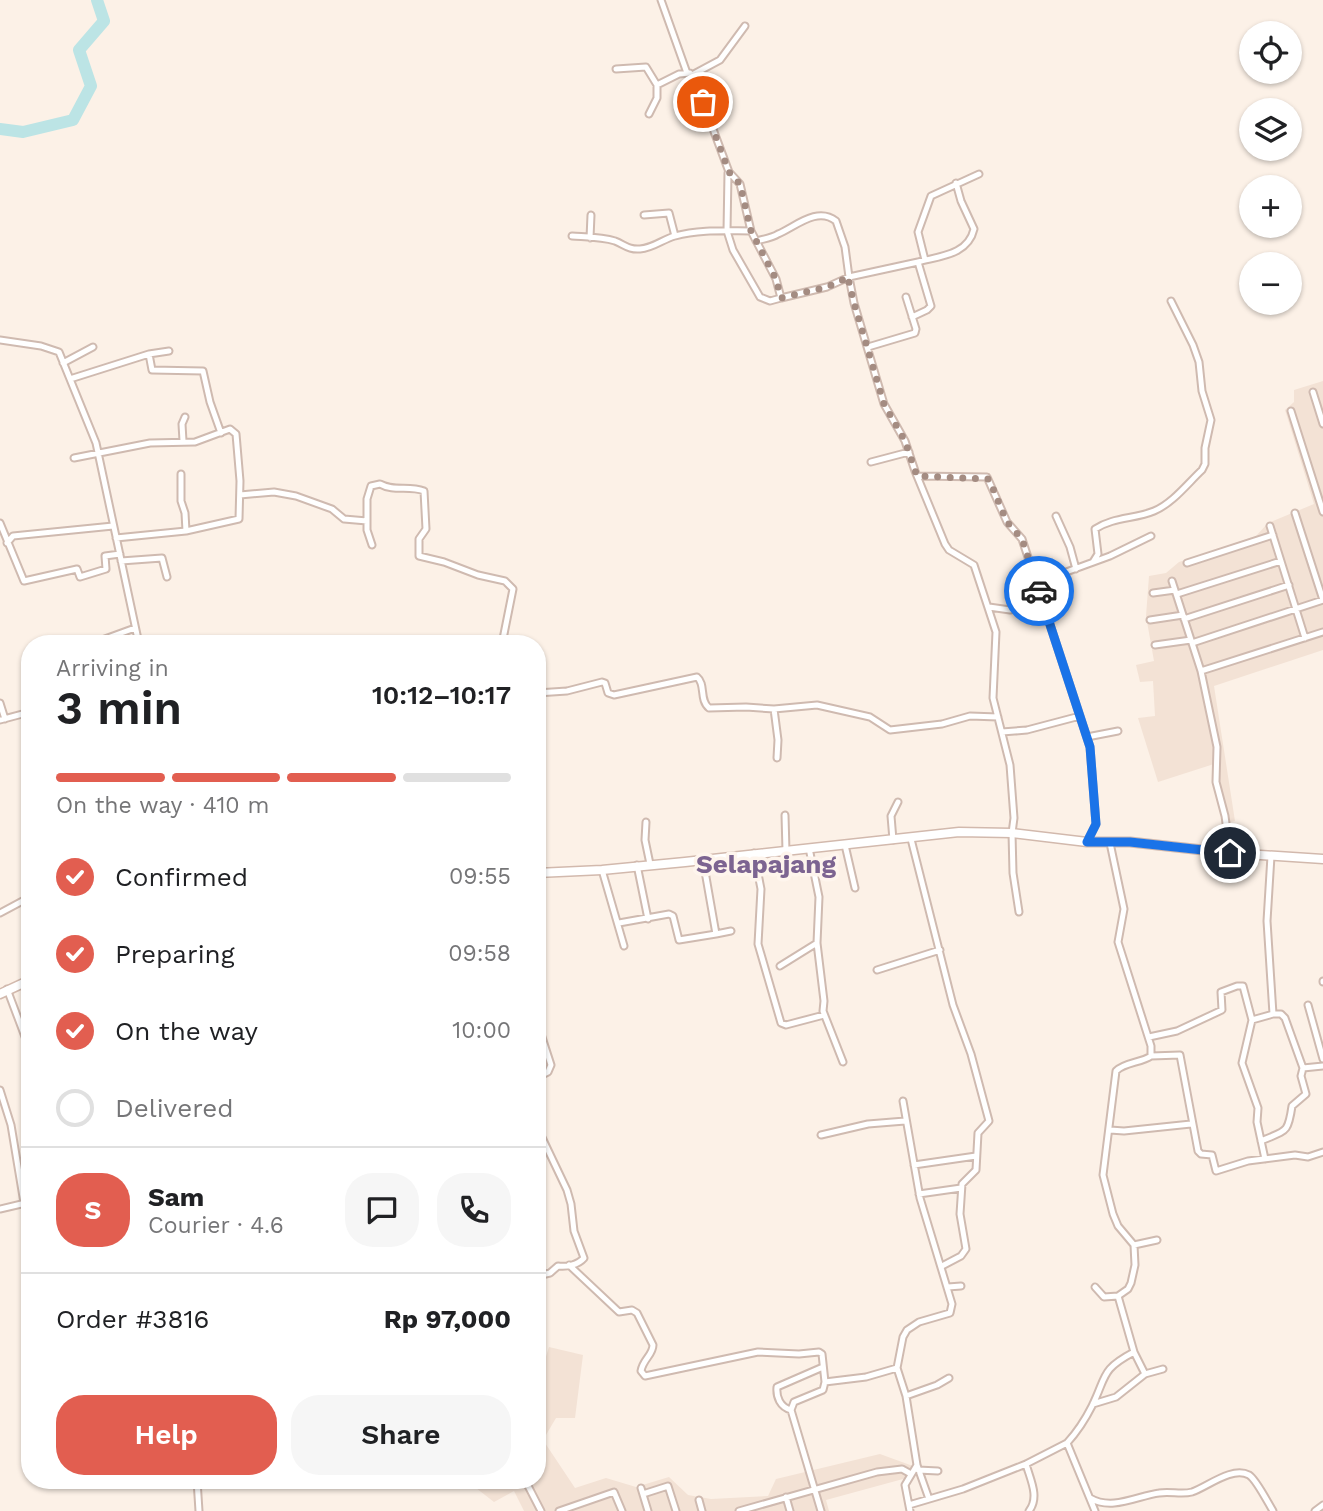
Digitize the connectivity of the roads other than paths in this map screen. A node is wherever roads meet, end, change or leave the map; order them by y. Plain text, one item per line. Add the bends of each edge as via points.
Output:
1 (661, 0) edge
2 (745, 26) dead end
3 (616, 69) dead end
4 (689, 74) junction
5 (657, 85) junction
6 (649, 114) dead end
7 (728, 170) junction
8 (979, 174) dead end
9 (956, 183) junction
10 (591, 215) dead end
11 (644, 215) dead end
12 (727, 231) junction
13 (751, 231) junction
14 (572, 236) dead end
15 (675, 236) junction
16 (590, 238) junction
17 (756, 241) junction
18 (922, 261) junction
19 (849, 277) junction
20 (906, 297) dead end
21 (781, 298) junction
22 (1171, 301) dead end
23 (912, 317) junction
24 (0, 340) edge
25 (93, 347) dead end
26 (868, 347) junction
27 (169, 351) dead end
28 (149, 354) junction
29 (63, 363) junction
30 (70, 379) junction
31 (1312, 392) dead end
32 (1291, 411) dead end
33 (185, 417) dead end
34 (1323, 424) edge
35 (221, 433) junction
36 (183, 441) junction
37 (909, 452) junction
38 (98, 453) junction
39 (74, 458) dead end
40 (871, 462) dead end
41 (181, 474) dead end
42 (917, 476) junction
43 (1323, 484) edge
44 (1315, 486) junction
45 (240, 495) junction
46 (1323, 512) edge
47 (1295, 513) dead end
48 (1056, 516) dead end
49 (368, 521) junction
50 (0, 523) edge
51 (113, 526) junction
52 (1270, 526) dead end
53 (186, 531) junction
54 (1273, 535) junction
55 (1151, 536) dead end
56 (116, 538) junction
57 (7, 543) junction
58 (372, 545) dead end
59 (120, 558) junction
60 (1281, 561) junction
61 (1093, 562) junction
62 (1187, 563) dead end
63 (1076, 569) junction
64 (167, 578) dead end
65 (1172, 580) dead end
66 (1036, 583) junction
67 (1289, 585) junction
68 (1176, 592) junction
69 (1153, 593) dead end
70 (1044, 602) junction
71 (989, 607) junction
72 (1296, 609) junction
73 (1184, 617) junction
74 (1150, 620) dead end
75 (135, 628) junction
76 (1323, 632) edge
77 (116, 635) edge
78 (137, 635) edge
79 (504, 635) edge
80 (1306, 638) junction
81 (1192, 641) junction
82 (1155, 645) dead end
83 (1201, 671) junction
84 (546, 692) edge
85 (0, 703) edge
86 (774, 709) junction
87 (21, 715) edge
88 (1080, 716) junction
89 (998, 717) junction
90 (3, 720) edge
91 (1118, 731) dead end
92 (1002, 732) junction
93 (1087, 737) junction
94 (777, 758) dead end
95 (898, 802) dead end
96 (785, 815) dead end
97 (646, 822) dead end
98 (1012, 833) junction
99 (911, 839) junction
100 (893, 841) junction
101 (1087, 842) junction
102 (1110, 843) junction
103 (845, 845) junction
104 (809, 849) junction
105 (786, 851) junction
106 (754, 853) junction
107 (1230, 853) junction
108 (1271, 856) junction
109 (1323, 859) edge
110 (704, 860) junction
111 (650, 864) junction
112 (637, 865) junction
113 (602, 870) junction
114 (546, 873) edge
115 (855, 888) dead end
116 (21, 902) edge
117 (1018, 912) dead end
118 (0, 913) edge
119 (648, 919) junction
120 (619, 923) junction
121 (732, 931) dead end
122 (716, 934) junction
123 (817, 943) junction
124 (624, 946) dead end
125 (940, 950) junction
126 (780, 966) dead end
127 (877, 970) dead end
128 (21, 984) edge
129 (3, 992) edge
130 (1308, 1005) dead end
131 (1273, 1014) junction
132 (824, 1015) junction
133 (1252, 1020) junction
134 (21, 1031) edge
135 (1149, 1037) junction
136 (546, 1050) edge
137 (1151, 1056) junction
138 (1323, 1059) edge
139 (843, 1062) dead end
140 (1323, 1066) edge
141 (1303, 1068) junction
142 (546, 1073) edge
143 (0, 1090) edge
144 (903, 1101) dead end
145 (905, 1121) junction
146 (1191, 1124) junction
147 (1110, 1130) junction
148 (821, 1135) dead end
149 (1261, 1141) junction
150 (546, 1146) edge
151 (1323, 1152) edge
152 (976, 1156) junction
153 (1265, 1159) junction
154 (914, 1165) junction
155 (21, 1173) edge
156 (961, 1188) junction
157 (919, 1194) junction
158 (21, 1204) edge
159 (0, 1209) edge
160 (1157, 1240) dead end
161 (1134, 1245) junction
162 (569, 1265) junction
163 (943, 1266) junction
164 (546, 1274) edge
165 (961, 1286) dead end
166 (948, 1287) junction
167 (1096, 1287) dead end
168 (1118, 1296) junction
169 (1134, 1352) junction
170 (823, 1367) junction
171 (897, 1368) junction
172 (1163, 1369) dead end
173 (1145, 1374) junction
174 (949, 1378) dead end
175 (825, 1382) junction
176 (906, 1396) junction
177 (1093, 1404) junction
178 (791, 1410) junction
179 (1067, 1443) junction
180 (1026, 1464) junction
181 (918, 1467) junction
182 (938, 1471) dead end
183 (911, 1474) junction
184 (198, 1489) edge
185 (530, 1489) edge
186 (814, 1489) junction
187 (786, 1497) junction
188 (1088, 1497) junction
189 (929, 1499) junction
190 (699, 1500) dead end
191 (1323, 1505) edge
192 (575, 1508) edge
193 (762, 1508) edge
194 (910, 1509) edge
195 (199, 1511) edge
196 (541, 1511) edge
197 (559, 1511) edge
198 (622, 1511) edge
199 (648, 1511) edge
200 (676, 1511) edge
201 (702, 1511) edge
202 (739, 1511) edge
203 (790, 1511) edge
204 (821, 1511) edge
205 (1029, 1511) edge
206 (1095, 1511) edge
207 (1273, 1511) edge
208 (1315, 1511) edge

1 - 4 street
2 - 4 street via 720,60
3 - 5 street via 646,66
4 - 5 street via 678,74
4 - 7 street
5 - 6 street
7 - 12 street
7 - 13 street via 740,184
8 - 9 street
9 - 18 street via 931,196 919,224
9 - 18 street via 974,234 958,252
10 - 16 street
11 - 15 street via 669,213
12 - 13 street
12 - 15 street
12 - 21 street via 760,297 770,301
13 - 17 street
14 - 16 street
15 - 16 street via 638,249
17 - 19 street via 780,234 802,219 827,216 836,221
17 - 21 street
18 - 19 street
18 - 23 street via 931,306
19 - 21 street
19 - 26 street
20 - 23 street
22 - 61 street via 1193,345 1212,420 1205,464 1162,507 1095,529 1098,554
23 - 26 street via 915,333
24 - 29 street via 59,352
25 - 29 street
26 - 37 street via 884,404
27 - 28 street
28 - 30 street
28 - 35 street via 154,371 203,371
29 - 30 street
30 - 38 street
31 - 34 street
32 - 44 street
33 - 36 street
35 - 36 street
35 - 45 street via 230,429 236,435
36 - 38 street
37 - 40 street
37 - 42 street
38 - 39 street
38 - 51 street
41 - 53 street
42 - 66 street via 989,479 1007,522 1022,539
42 - 71 street via 945,544 974,565
43 - 44 street
44 - 46 street
45 - 49 street via 285,494 332,509 344,519
45 - 53 street via 239,519
47 - 72 street via 1323,600
48 - 63 street
49 - 58 street
49 - 79 street via 371,486 424,491 426,529 419,540 419,556 508,583 513,593
50 - 57 street
51 - 56 street
51 - 57 street via 25,534 13,536
52 - 54 street
53 - 56 street
54 - 60 street
54 - 62 street
55 - 61 street
56 - 59 street
57 - 59 street via 24,581 78,569 80,577 106,569 105,556
59 - 64 street via 162,558
59 - 75 street
60 - 67 street
60 - 68 street
61 - 63 street
63 - 66 street
65 - 68 street
66 - 70 street
67 - 72 street
67 - 73 street
68 - 69 street
68 - 73 street
70 - 71 street via 1010,610
70 - 88 street
71 - 89 street via 996,632 993,698
72 - 80 street
72 - 81 street
73 - 74 street
73 - 81 street
75 - 77 street
75 - 78 street
76 - 80 street
80 - 83 street
81 - 82 street
81 - 83 street
83 - 107 street via 1217,747 1216,782
84 - 86 street via 602,682 614,695 697,677 709,708
85 - 90 street
86 - 89 street via 817,705 870,717 890,730 970,716
86 - 94 street
87 - 90 street
88 - 92 street
88 - 93 street
89 - 92 street
91 - 93 street
92 - 98 street via 1010,765
93 - 101 street via 1096,824
95 - 100 street via 891,816
96 - 105 street
97 - 111 street
98 - 99 street via 959,832
98 - 101 street
98 - 117 street
99 - 100 street
99 - 125 street
100 - 103 street
101 - 102 street
102 - 107 street
102 - 135 street via 1124,909 1118,942
103 - 104 street
103 - 115 street
104 - 105 street
104 - 123 street via 819,897
105 - 106 street
106 - 110 street
106 - 132 street via 761,889 758,944 781,1023
107 - 108 street
108 - 109 street
108 - 131 street via 1267,921
110 - 111 street
110 - 122 street
111 - 112 street
112 - 113 street
112 - 119 street
113 - 114 street
113 - 120 street
116 - 118 street
119 - 120 street
119 - 122 street via 671,915 676,937 683,941
120 - 124 street
121 - 122 street
123 - 126 street
123 - 132 street
125 - 127 street
125 - 152 street via 988,1115 989,1121 978,1133
128 - 129 street
129 - 134 street
130 - 138 street
131 - 133 street
131 - 141 street via 1285,1018
132 - 139 street
133 - 135 street via 1245,991 1237,986 1221,992 1222,1010 1177,1031
133 - 149 street via 1242,1063 1258,1108
135 - 137 street
136 - 142 street via 551,1065
137 - 146 street via 1180,1055
137 - 147 street via 1118,1068
140 - 141 street
141 - 149 street via 1306,1094 1292,1106 1287,1129
143 - 155 street
144 - 145 street
145 - 148 street
145 - 154 street
146 - 147 street
146 - 153 street via 1199,1153 1212,1155 1216,1171
147 - 161 street via 1103,1175 1106,1190 1118,1226
149 - 153 street
150 - 162 street via 568,1191 574,1231 584,1254 581,1262
151 - 153 street
152 - 154 street
152 - 156 street via 976,1170
154 - 157 street
156 - 157 street
156 - 163 street via 965,1249
157 - 163 street
158 - 159 street
160 - 161 street
161 - 168 street via 1134,1276
162 - 164 street
162 - 170 street via 619,1312 637,1313 653,1345 642,1362 645,1376 758,1352 818,1351
163 - 166 street
165 - 166 street
166 - 171 street via 950,1312 907,1330
167 - 168 street via 1104,1297
168 - 169 street
169 - 173 street
169 - 177 street via 1108,1371
170 - 175 street
170 - 178 street via 778,1385 779,1402
171 - 175 street
171 - 176 street
172 - 173 street
173 - 177 street via 1116,1396
174 - 176 street
175 - 178 street via 824,1391 794,1402
176 - 181 street
177 - 179 street
178 - 186 street
179 - 180 street
179 - 188 street
180 - 189 street
180 - 205 street via 1035,1496
181 - 182 street
181 - 183 street
181 - 189 street
183 - 186 street via 902,1469 877,1472
183 - 194 street via 905,1485
184 - 195 street
185 - 196 street
186 - 187 street
186 - 204 street
187 - 193 street
187 - 203 street
188 - 206 street
188 - 207 street via 1111,1504 1161,1493 1185,1493 1242,1474 1251,1476
189 - 194 street
190 - 201 street
191 - 208 street
192 - 197 street
192 - 198 street via 614,1492
193 - 202 street
199 - 200 street via 642,1491 668,1486

